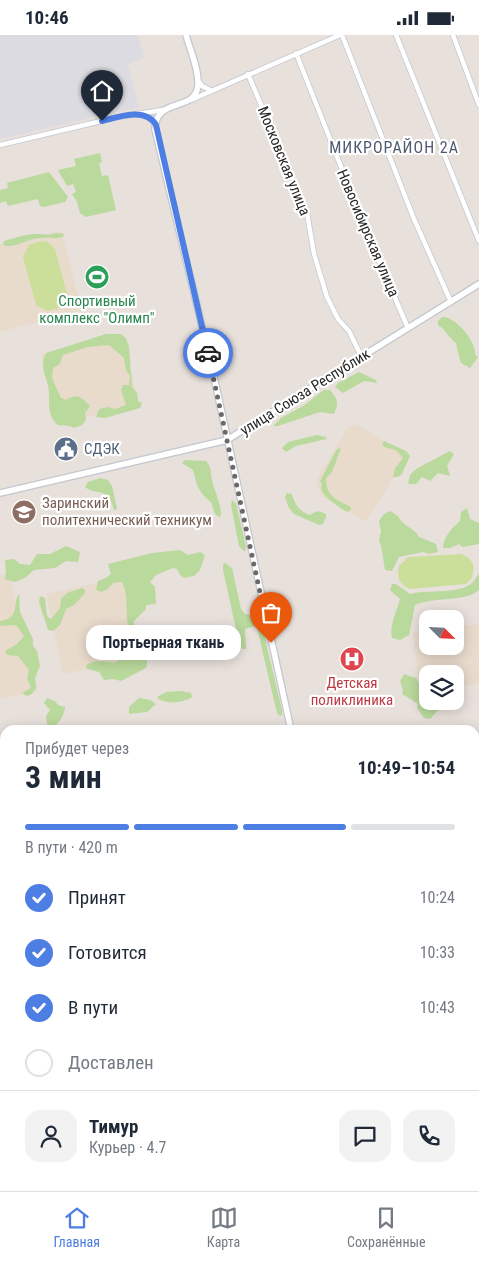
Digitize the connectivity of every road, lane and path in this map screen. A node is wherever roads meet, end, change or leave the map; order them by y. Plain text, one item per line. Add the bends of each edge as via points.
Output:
1 (186, 35) edge
2 (341, 35) edge
3 (396, 35) edge
4 (453, 35) edge
5 (296, 53) junction
6 (248, 74) junction
7 (198, 79) junction
8 (212, 91) junction
9 (189, 100) junction
10 (479, 105) edge
11 (163, 110) junction
12 (137, 114) junction
13 (156, 125) junction
14 (0, 145) edge
15 (479, 241) edge
16 (479, 284) edge
17 (451, 302) junction
18 (408, 328) junction
19 (362, 358) junction
20 (227, 440) junction
21 (0, 493) edge
22 (290, 725) edge

1 - 7 street
2 - 5 street
2 - 17 street via 410,210
3 - 15 street
4 - 10 street
5 - 6 street
5 - 18 street, Новосибирская улица
6 - 8 street
6 - 19 street, Московская улица via 306,213 327,297
7 - 8 street via 202,86
7 - 9 street via 196,93
8 - 9 street
9 - 11 street
11 - 12 street
11 - 13 street via 156,118
12 - 13 street via 149,116
12 - 14 street
13 - 20 street
16 - 17 street, улица Союза Республик
17 - 18 street, улица Союза Республик
18 - 19 street, улица Союза Республик
19 - 20 street, улица Союза Республик
20 - 21 street, улица Союза Республик
20 - 22 street

